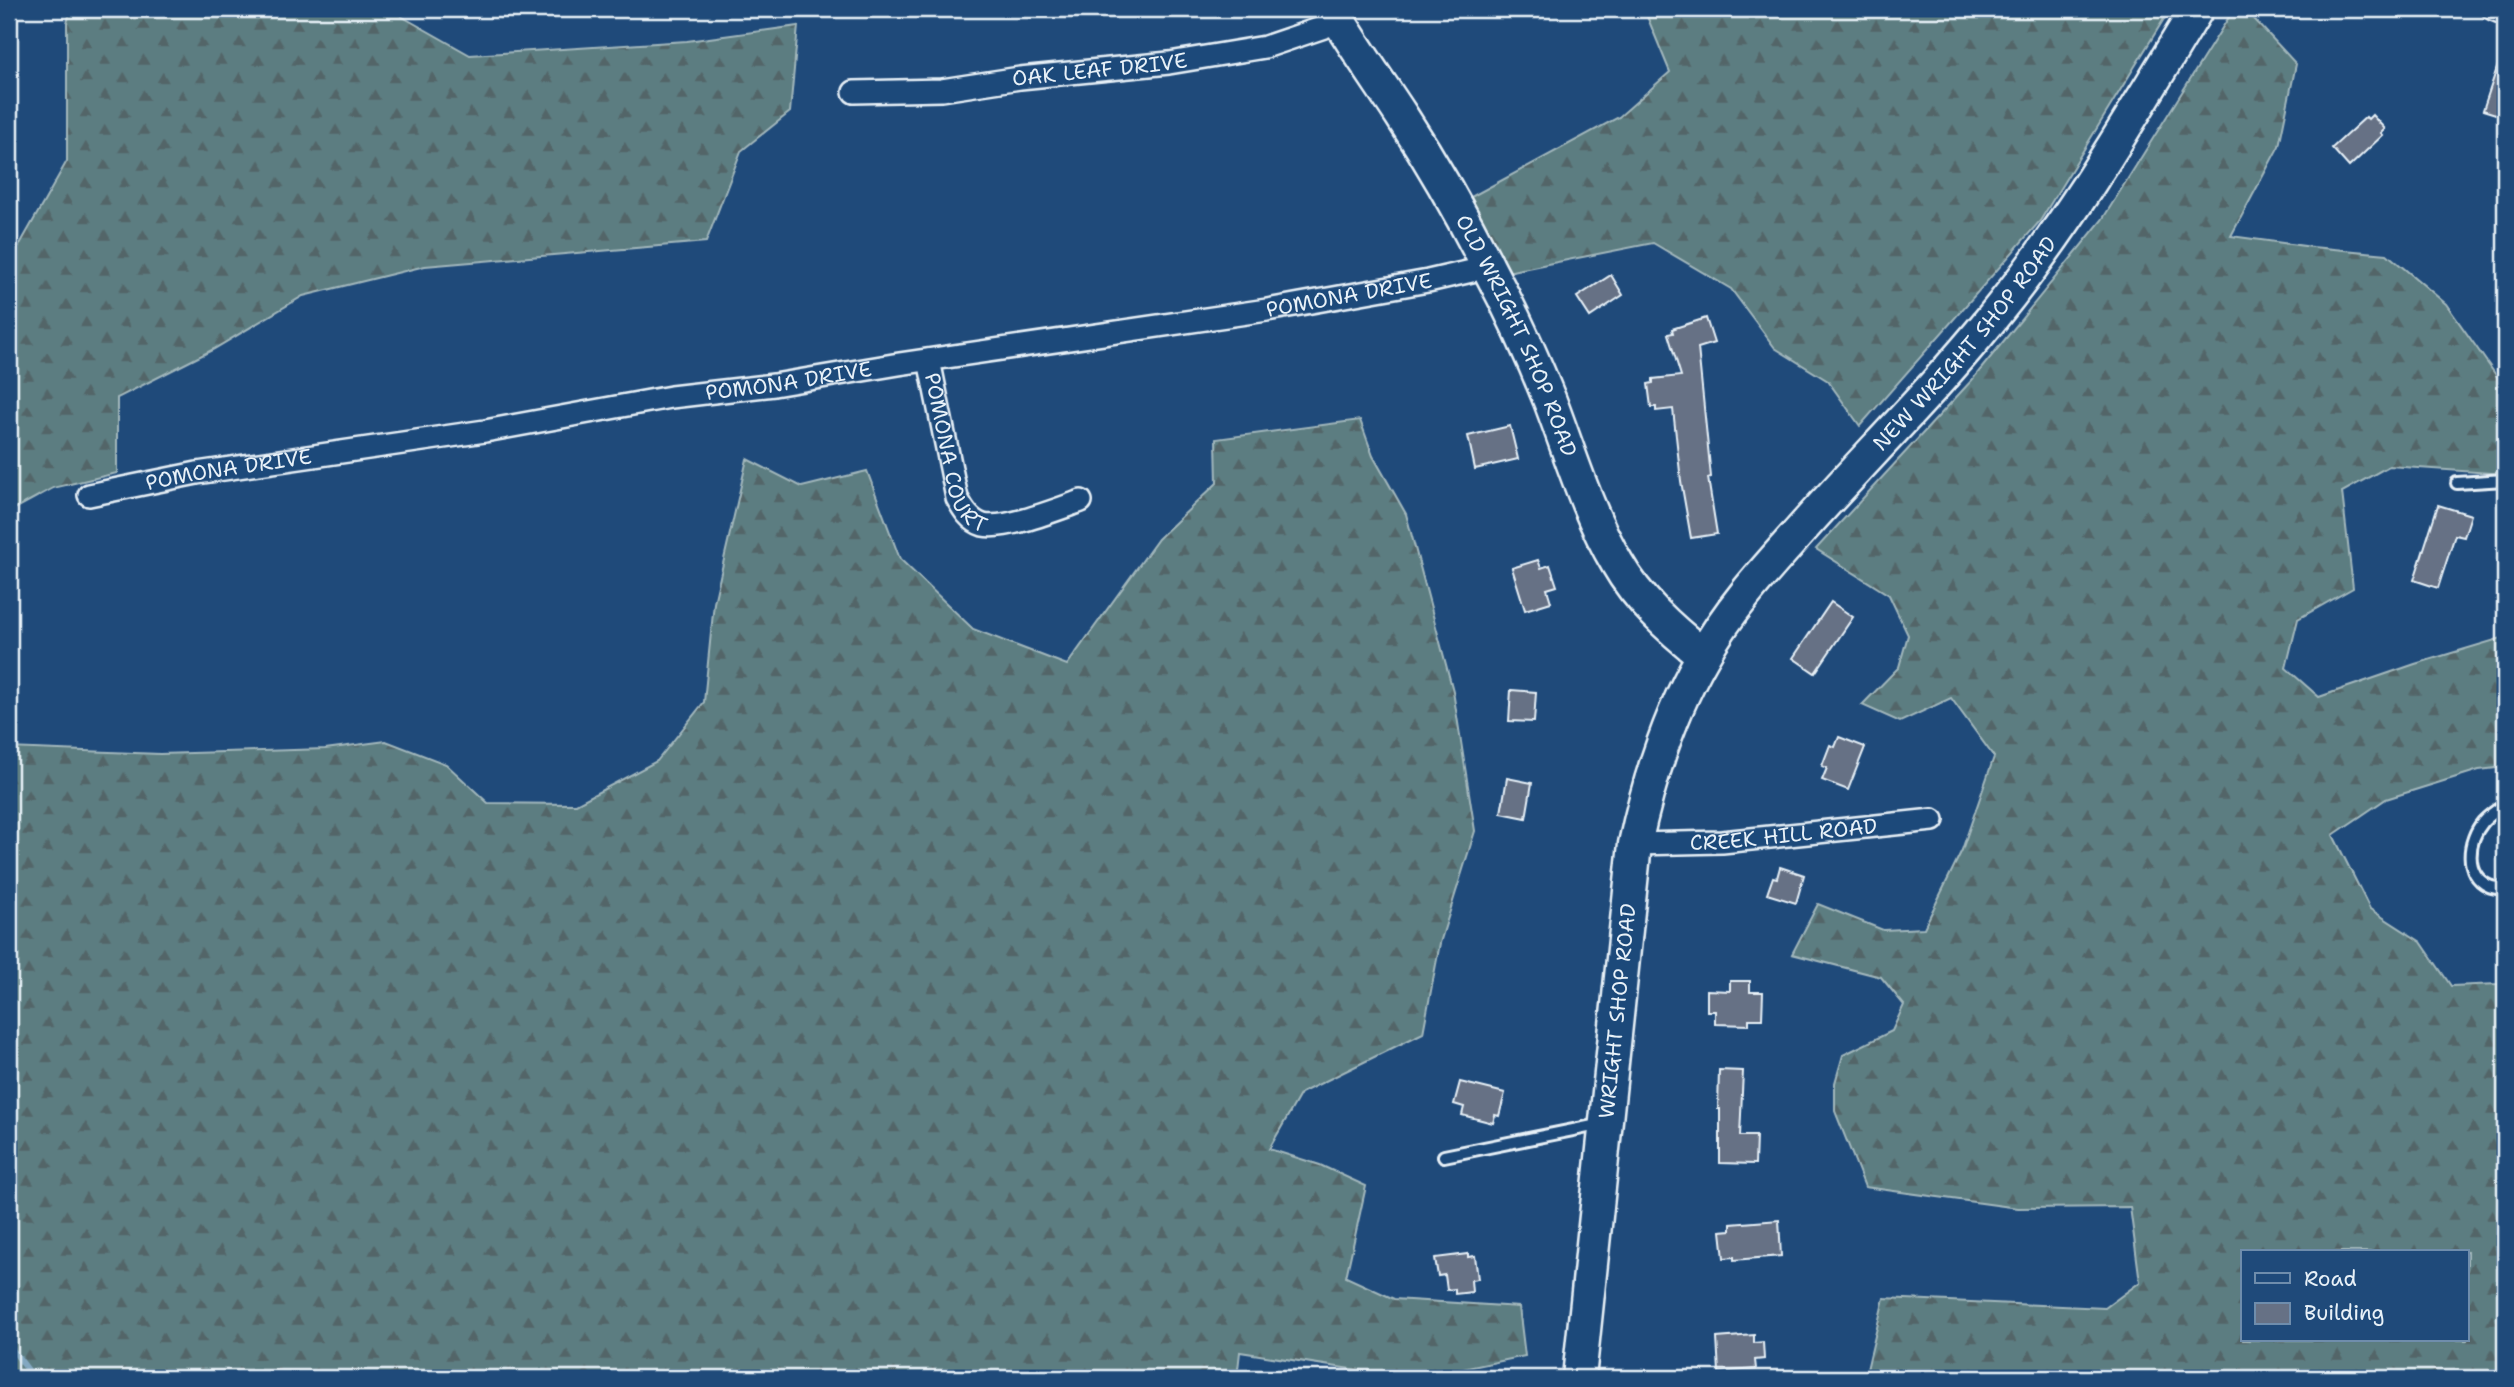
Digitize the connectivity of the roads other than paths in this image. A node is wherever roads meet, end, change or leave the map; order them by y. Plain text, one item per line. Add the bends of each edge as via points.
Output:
1 (2197, 9) edge
2 (2493, 9) edge
3 (2505, 14) edge
4 (1336, 15) edge
5 (854, 92) dead end
6 (1489, 267) junction
7 (929, 359) junction
8 (2505, 480) edge
9 (2457, 483) dead end
10 (89, 495) dead end
11 (1081, 501) dead end
12 (1703, 655) junction
13 (2505, 804) edge
14 (1933, 820) dead end
15 (1635, 844) junction
16 (2505, 889) edge
17 (1606, 1124) junction
18 (1444, 1156) dead end
19 (1579, 1378) edge

1 - 12 street, NEW WRIGHT SHOP ROAD via 2096,177 2051,241 1929,391 1754,584
2 - 3 street
4 - 5 street, OAK LEAF DRIVE via 1265,47 1169,63 942,90
4 - 6 street, OLD WRIGHT SHOP ROAD via 1409,128
6 - 7 street, POMONA DRIVE via 1267,310
6 - 12 street, OLD WRIGHT SHOP ROAD via 1618,565 1671,629
7 - 10 street, POMONA DRIVE via 197,473
7 - 11 street, POMONA COURT via 957,498 967,515 982,524 1001,526
8 - 9 lane
12 - 15 street, WRIGHT SHOP ROAD via 1662,743
13 - 16 lane via 2483,822 2470,854 2479,879
14 - 15 street, CREEK HILL ROAD via 1722,842
15 - 17 street, WRIGHT SHOP ROAD
17 - 18 lane
17 - 19 street, WRIGHT SHOP ROAD

